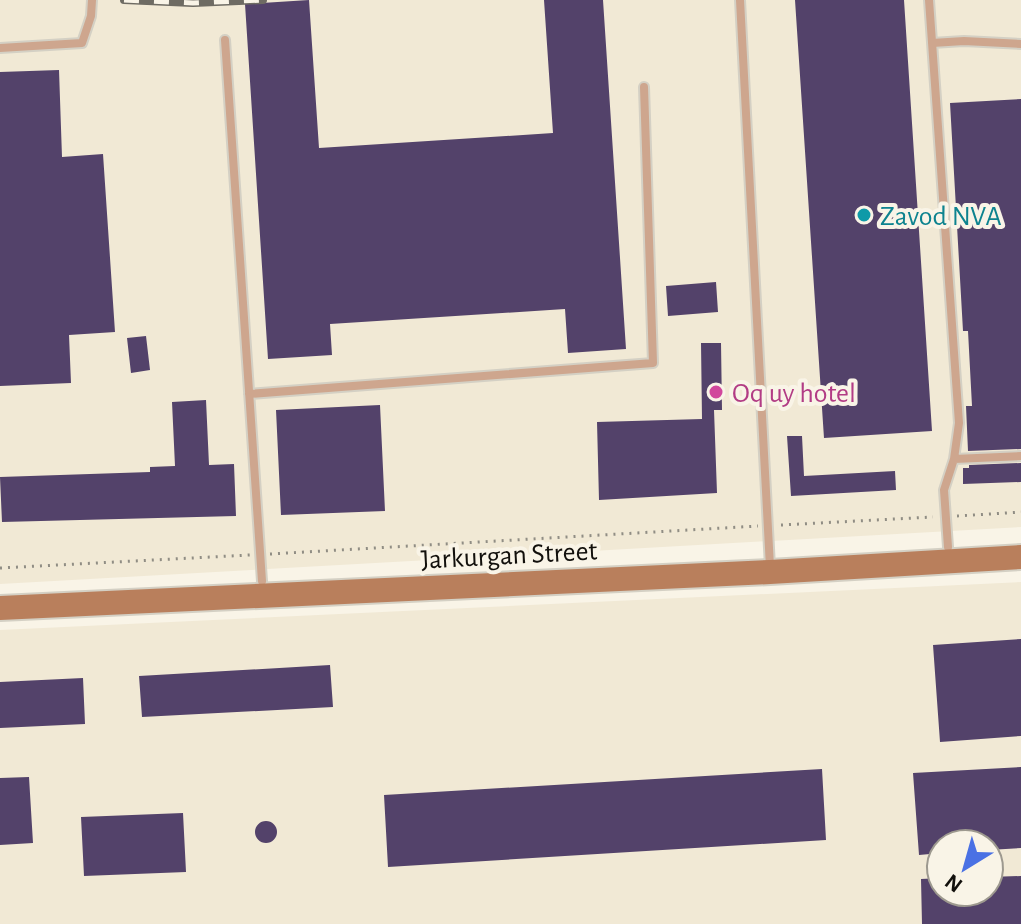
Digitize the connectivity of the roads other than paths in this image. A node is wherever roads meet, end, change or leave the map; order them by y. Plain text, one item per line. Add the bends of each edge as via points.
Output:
1 (92, 0) edge
2 (740, 0) edge
3 (929, 0) edge
4 (225, 40) dead end
5 (932, 43) junction
6 (1021, 44) edge
7 (0, 48) edge
8 (644, 87) dead end
9 (249, 394) junction
10 (1021, 456) edge
11 (954, 459) junction
12 (1021, 542) edge
13 (948, 547) junction
14 (1021, 557) edge
15 (770, 565) junction
16 (262, 581) junction
17 (0, 593) edge
18 (0, 608) edge

1 - 7 lane via 82,43
2 - 15 lane
3 - 5 lane
4 - 9 lane
5 - 6 lane
5 - 11 lane via 959,423
8 - 9 lane via 653,363
9 - 16 lane
10 - 11 lane
11 - 13 lane via 944,490
12 - 13 main road, Jarkurgan Street
13 - 15 main road, Jarkurgan Street
14 - 15 main road, Jarkurgan Street
15 - 16 main road, Jarkurgan Street
15 - 18 main road, Jarkurgan Street
16 - 17 main road, Jarkurgan Street

